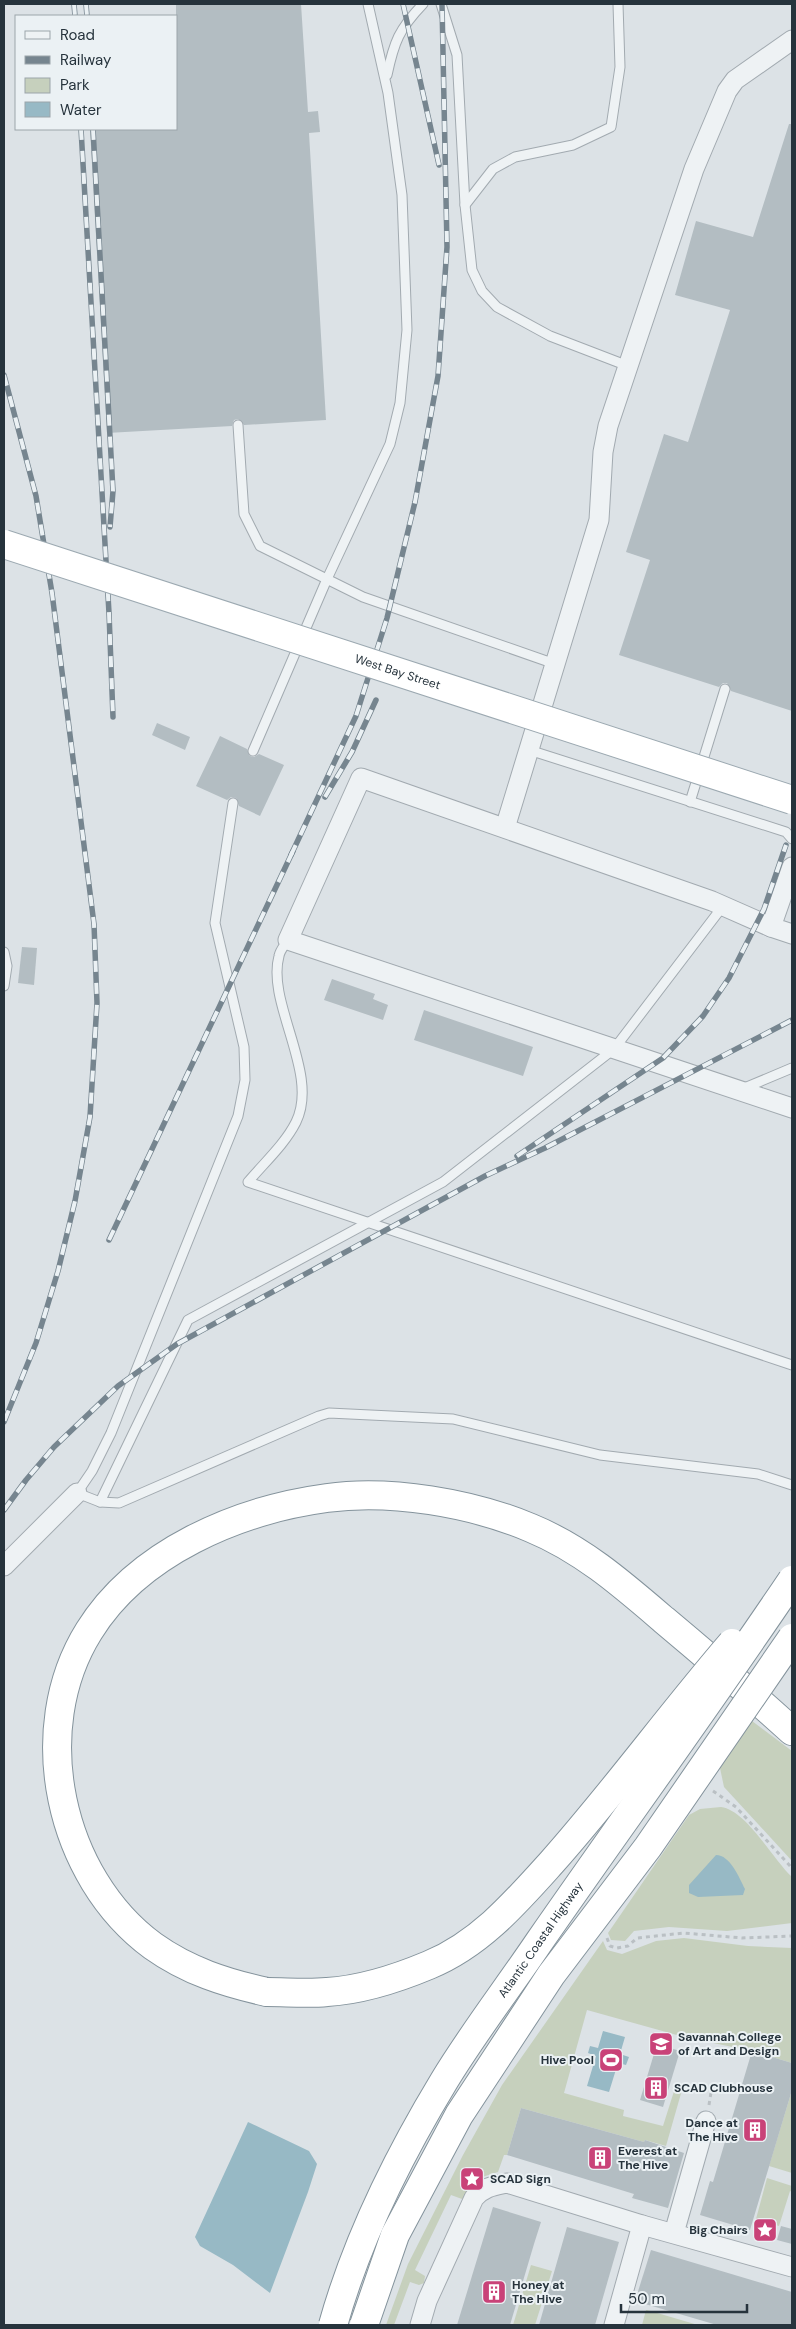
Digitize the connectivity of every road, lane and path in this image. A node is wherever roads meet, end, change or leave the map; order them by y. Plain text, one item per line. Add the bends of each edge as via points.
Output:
1 (368, 4) edge
2 (423, 4) edge
3 (442, 4) edge
4 (618, 4) edge
5 (792, 40) edge
6 (386, 80) junction
7 (465, 205) junction
8 (628, 366) junction
9 (238, 425) dead end
10 (4, 544) edge
11 (327, 579) junction
12 (555, 664) junction
13 (725, 689) dead end
14 (528, 750) junction
15 (253, 751) dead end
16 (792, 800) edge
17 (690, 802) junction
18 (233, 803) dead end
19 (504, 828) junction
20 (792, 839) edge
21 (792, 867) edge
22 (723, 906) junction
23 (771, 927) junction
24 (792, 934) edge
25 (288, 940) junction
26 (4, 952) edge
27 (4, 986) edge
28 (614, 1049) junction
29 (792, 1068) edge
30 (740, 1090) junction
31 (792, 1108) edge
32 (369, 1223) junction
33 (792, 1365) edge
34 (792, 1485) edge
35 (77, 1493) junction
36 (100, 1502) junction
37 (4, 1566) edge
38 (792, 1571) edge
39 (792, 1580) edge
40 (792, 1638) edge
41 (792, 1730) edge
42 (712, 1790) dead end
43 (792, 1868) edge
44 (792, 1936) edge
45 (607, 1938) dead end
46 (706, 2121) dead end
47 (642, 2225) junction
48 (674, 2233) junction
49 (792, 2267) edge
50 (333, 2325) edge
51 (364, 2325) edge
52 (420, 2325) edge
53 (614, 2325) edge

1 - 6 lane
2 - 6 lane via 393,43
3 - 7 lane via 457,54
4 - 7 lane via 620,67 611,127 573,145 516,157 493,169
5 - 8 street via 735,80 727,91 694,169
6 - 11 lane via 402,195 407,330 405,365 390,444
7 - 8 lane via 472,270 482,291 497,307 550,336
8 - 12 street via 606,435 600,520
9 - 11 lane via 244,514 260,546
10 - 16 main road, West Bay Street, bridge
11 - 12 lane via 363,597
11 - 15 lane
12 - 14 street
13 - 17 lane
14 - 17 lane
14 - 19 street
17 - 20 lane via 786,832
18 - 35 lane via 215,923 244,1047 245,1080 238,1116 111,1432
19 - 22 street
19 - 25 street via 361,778
21 - 23 street
22 - 23 street
22 - 28 lane
23 - 24 street
25 - 28 street
25 - 32 lane via 279,954 278,984 298,1067 301,1106 296,1121 248,1182
26 - 27 lane via 7,966
28 - 30 street
28 - 32 lane via 443,1182
29 - 30 lane
30 - 31 street
32 - 33 lane
32 - 36 lane via 188,1320
34 - 36 lane via 758,1474 600,1455 454,1419 329,1413 119,1503
35 - 36 lane
35 - 37 street
38 - 41 main road, bridge via 687,1695 614,1791 514,1905 478,1938 430,1964 384,1981 328,1992 267,1992 221,1982 153,1946 104,1898 87,1871 66,1815 59,1780 58,1742 66,1679 77,1652 106,1608 138,1576 167,1554 196,1538 281,1506 329,1498 422,1500 493,1513 548,1536 604,1570
39 - 50 main road, Atlantic Coastal Highway, bridge via 445,2080 367,2228
40 - 51 main road, bridge via 648,1847 551,1975 459,2115 395,2235
42 - 43 path via 736,1807
44 - 45 path via 742,1938 684,1932 637,1938 628,1946 617,1948 610,1946
46 - 48 street
47 - 48 street
47 - 52 street via 507,2183 480,2190 427,2301
47 - 53 street via 610,2304
48 - 49 street

